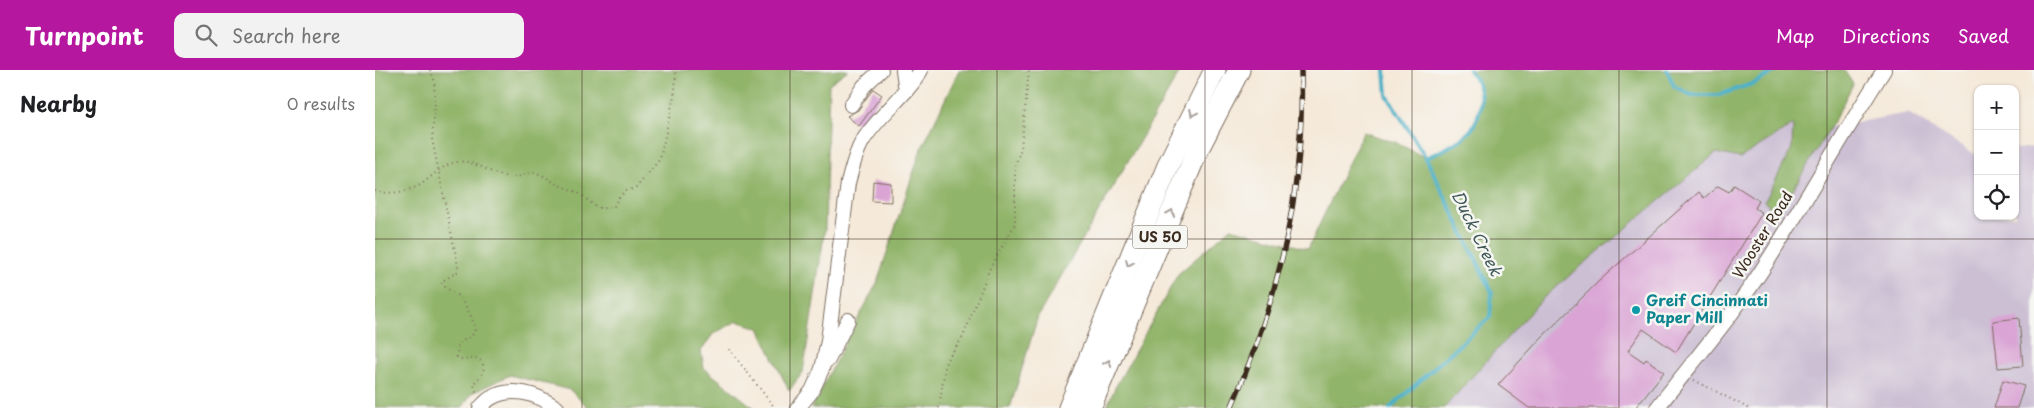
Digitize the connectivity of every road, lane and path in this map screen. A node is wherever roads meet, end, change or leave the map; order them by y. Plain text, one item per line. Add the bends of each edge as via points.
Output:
1 (430, 70) edge
2 (676, 70) edge
3 (881, 70) edge
4 (903, 70) edge
5 (921, 70) edge
6 (1029, 70) edge
7 (1215, 70) edge
8 (1239, 70) edge
9 (1884, 70) edge
10 (905, 91) junction
11 (851, 105) dead end
12 (438, 170) junction
13 (375, 191) edge
14 (848, 320) dead end
15 (729, 349) dead end
16 (822, 369) junction
17 (1683, 374) junction
18 (483, 406) edge
19 (557, 408) edge
20 (775, 408) edge
21 (798, 408) edge
22 (939, 408) edge
23 (1069, 408) edge
24 (1090, 408) edge
25 (1657, 408) edge
26 (1748, 408) edge

1 - 12 path via 434,80 435,104 432,138
2 - 12 path via 675,91 659,158 636,188 626,191 614,206 604,209 592,206 577,192 534,172 513,177 465,162
3 - 11 street
4 - 10 street
5 - 10 street
6 - 22 path via 1021,148 1015,166 1015,224 989,270 963,338 946,361
7 -> 23 highway, US 50 via 1169,163
24 -> 8 highway, US 50 via 1198,149
9 - 17 street, Wooster Road via 1769,259 1723,326
10 - 16 street via 871,129 855,160 847,191
12 - 13 path via 422,184 408,189 395,193
12 - 18 path via 459,266 457,272 441,282 444,288 459,297 471,317 474,333 457,346 457,357 463,360 477,358 483,362 483,373 474,384
14 - 16 street
15 - 20 path
16 - 21 street via 812,391
17 - 25 street, Wooster Road
17 - 26 path
18 - 19 street via 503,393 517,392 532,394

